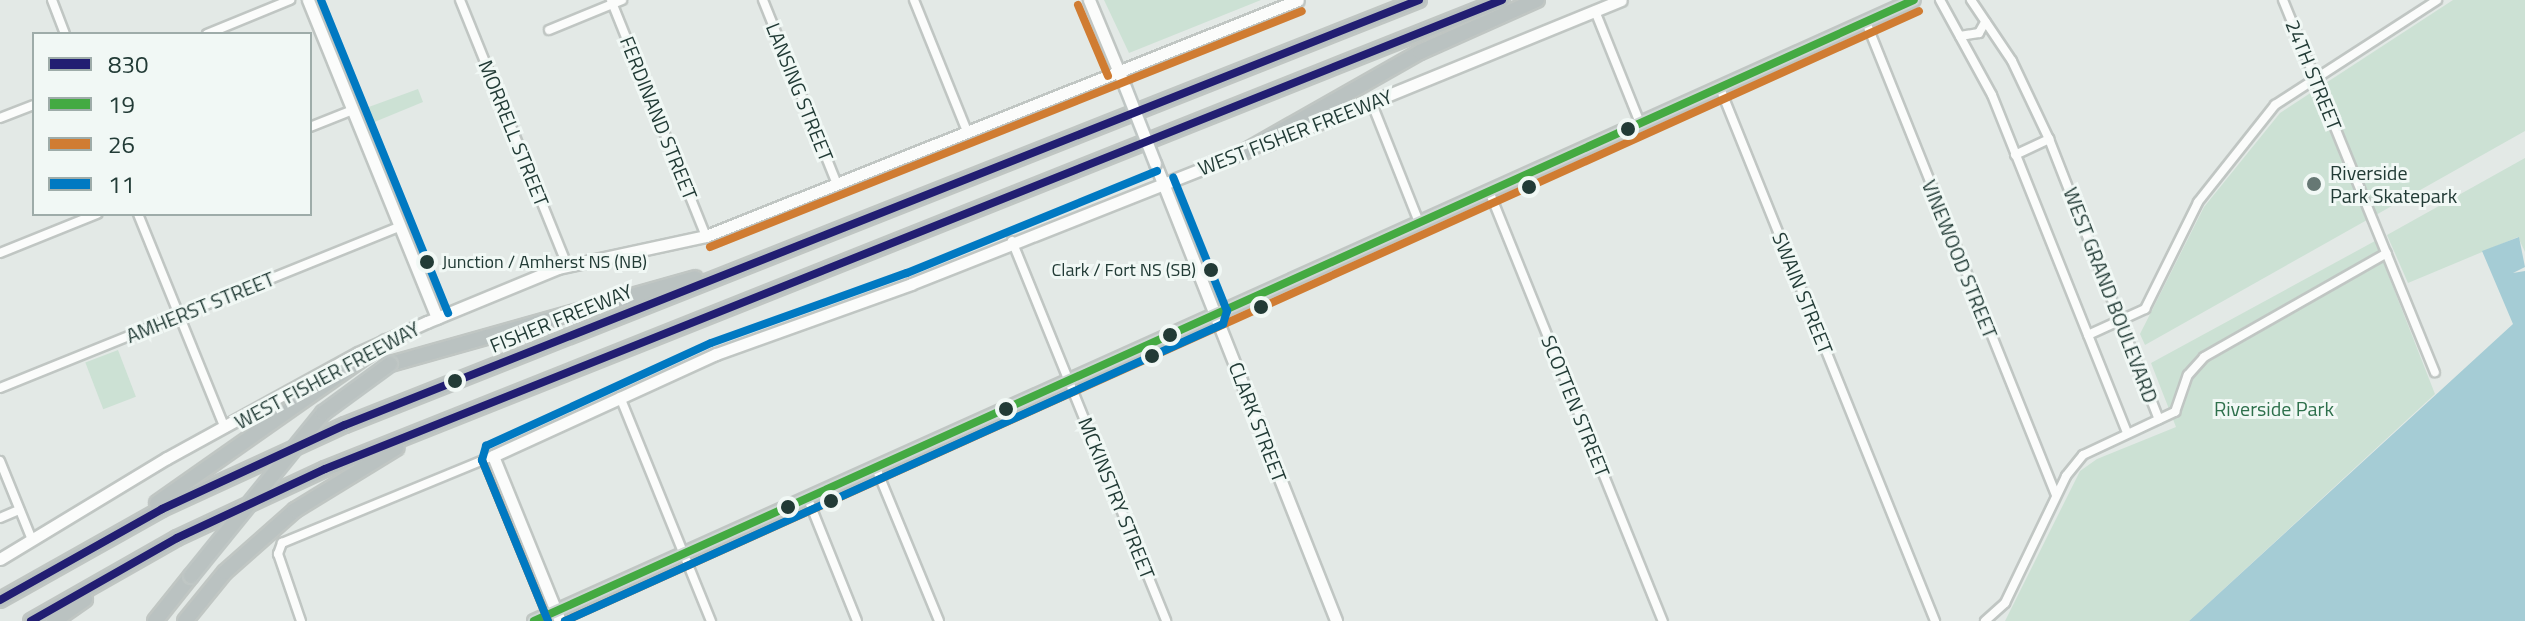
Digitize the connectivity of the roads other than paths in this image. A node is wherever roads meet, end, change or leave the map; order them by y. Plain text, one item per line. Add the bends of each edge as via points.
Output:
1 (52, 0) edge
2 (290, 0) edge
3 (308, 0) edge
4 (460, 0) edge
5 (622, 0) edge
6 (763, 0) edge
7 (914, 0) edge
8 (1089, 0) edge
9 (1298, 0) edge
10 (1419, 0) edge
11 (1502, 0) edge
12 (1537, 0) edge
13 (1621, 0) edge
14 (1914, 0) edge
15 (1940, 0) edge
16 (1971, 0) edge
17 (2283, 0) edge
18 (2437, 0) edge
19 (612, 2) edge
20 (1595, 11) junction
21 (1866, 22) junction
22 (1985, 22) junction
23 (549, 30) dead end
24 (64, 32) edge
25 (212, 32) edge
26 (1960, 36) junction
27 (1119, 71) junction
28 (2315, 77) junction
29 (1720, 88) junction
30 (1372, 104) junction
31 (32, 106) edge
32 (353, 110) junction
33 (0, 118) edge
34 (1640, 123) junction
35 (312, 126) edge
36 (967, 131) junction
37 (2049, 139) junction
38 (1244, 152) junction
39 (2015, 155) junction
40 (1162, 182) junction
41 (837, 184) junction
42 (1489, 191) junction
43 (92, 216) edge
44 (139, 216) edge
45 (1419, 222) junction
46 (400, 226) junction
47 (706, 236) junction
48 (1012, 241) junction
49 (0, 253) edge
50 (2387, 253) junction
51 (753, 262) junction
52 (567, 265) junction
53 (1216, 314) junction
54 (180, 315) junction
55 (437, 318) junction
56 (2122, 321) junction
57 (2088, 335) junction
58 (386, 342) junction
59 (2435, 372) dead end
60 (1069, 380) junction
61 (0, 388) edge
62 (620, 397) junction
63 (455, 416) junction
64 (2159, 419) junction
65 (225, 428) junction
66 (2127, 432) junction
67 (493, 456) junction
68 (0, 461) edge
69 (876, 468) junction
70 (2056, 495) junction
71 (808, 499) junction
72 (19, 510) junction
73 (0, 518) edge
74 (106, 539) junction
75 (32, 540) junction
76 (684, 553) junction
77 (146, 554) junction
78 (0, 559) edge
79 (0, 600) edge
80 (558, 616) edge
81 (31, 621) edge
82 (54, 621) edge
83 (155, 621) edge
84 (185, 621) edge
85 (301, 621) edge
86 (534, 621) edge
87 (711, 621) edge
88 (857, 621) edge
89 (939, 621) edge
90 (1166, 621) edge
91 (1336, 621) edge
92 (1663, 621) edge
93 (1935, 621) edge
94 (1985, 621) edge

1 - 24 street
2 - 25 street
3 - 32 street
4 - 52 street, MORRELL STREET
5 - 19 street
6 - 41 street, LANSING STREET
7 - 36 street
8 - 27 street, CLARK STREET
9 - 27 street, WEST FISHER FREEWAY
10 - 51 highway, FISHER FREEWAY
11 - 63 highway
12 - 38 highway via 1420,52
13 - 20 street, WEST FISHER FREEWAY
14 - 21 main road
15 - 26 street, WEST GRAND BOULEVARD
16 - 22 street, WEST GRAND BOULEVARD
17 - 28 street, 24TH STREET
18 - 28 street
19 - 23 street
19 - 47 street, FERDINAND STREET
20 - 30 street, WEST FISHER FREEWAY
20 - 34 street
21 - 29 main road
21 - 70 street, VINEWOOD STREET
22 - 26 street via 1979,33
22 - 37 street, WEST GRAND BOULEVARD via 2012,61
26 - 39 street, WEST GRAND BOULEVARD
27 - 36 street, WEST FISHER FREEWAY
27 - 40 street, CLARK STREET, bridge
28 - 50 street, 24TH STREET
28 - 56 street via 2275,105 2207,191 2145,309
29 - 34 main road
29 - 93 street, SWAIN STREET
30 - 38 street, WEST FISHER FREEWAY
30 - 45 street
31 - 33 street
32 - 35 street
32 - 46 street
34 - 42 main road
36 - 41 street, WEST FISHER FREEWAY
37 - 39 street
37 - 56 street, WEST GRAND BOULEVARD
38 - 40 street, WEST FISHER FREEWAY
39 - 57 street, WEST GRAND BOULEVARD
40 - 48 street, WEST FISHER FREEWAY
40 - 53 street, CLARK STREET
41 - 47 street, WEST FISHER FREEWAY
42 - 45 main road
42 - 92 street, SCOTTEN STREET
43 - 49 street
44 - 54 street
45 - 53 main road
46 - 54 street, AMHERST STREET
46 - 55 street
47 - 52 street, WEST FISHER FREEWAY
48 - 60 street, MCKINSTRY STREET
48 - 62 street, WEST FISHER FREEWAY via 911,284 749,341
50 - 59 street, 24TH STREET
50 - 64 street, WEST GRAND BOULEVARD via 2204,357 2188,375 2179,407
51 - 74 highway, FISHER FREEWAY via 345,425
51 - 83 highway, bridge via 390,364 323,413
52 - 55 street, WEST FISHER FREEWAY
53 - 60 main road
53 - 91 street, CLARK STREET
54 - 61 street, AMHERST STREET
54 - 65 street
55 - 58 street, WEST FISHER FREEWAY
56 - 57 street
56 - 64 street, WEST GRAND BOULEVARD
57 - 66 street, WEST GRAND BOULEVARD
58 - 65 street, WEST FISHER FREEWAY
58 - 74 highway
60 - 69 main road
60 - 90 street, MCKINSTRY STREET
62 - 67 street, WEST FISHER FREEWAY
62 - 76 street
63 - 77 highway via 280,489
63 - 84 highway via 295,510 225,572
64 - 66 street
65 - 75 street, WEST FISHER FREEWAY
66 - 70 street via 2083,455
67 - 80 street
67 - 85 street via 279,547
68 - 72 street
69 - 71 main road
69 - 89 street
70 - 94 street via 2005,603
71 - 76 main road
71 - 88 street
72 - 73 street
72 - 75 street
74 - 79 highway, FISHER FREEWAY
75 - 78 street
76 - 80 main road
76 - 87 street
77 - 81 highway
77 - 82 highway
80 - 86 main road

